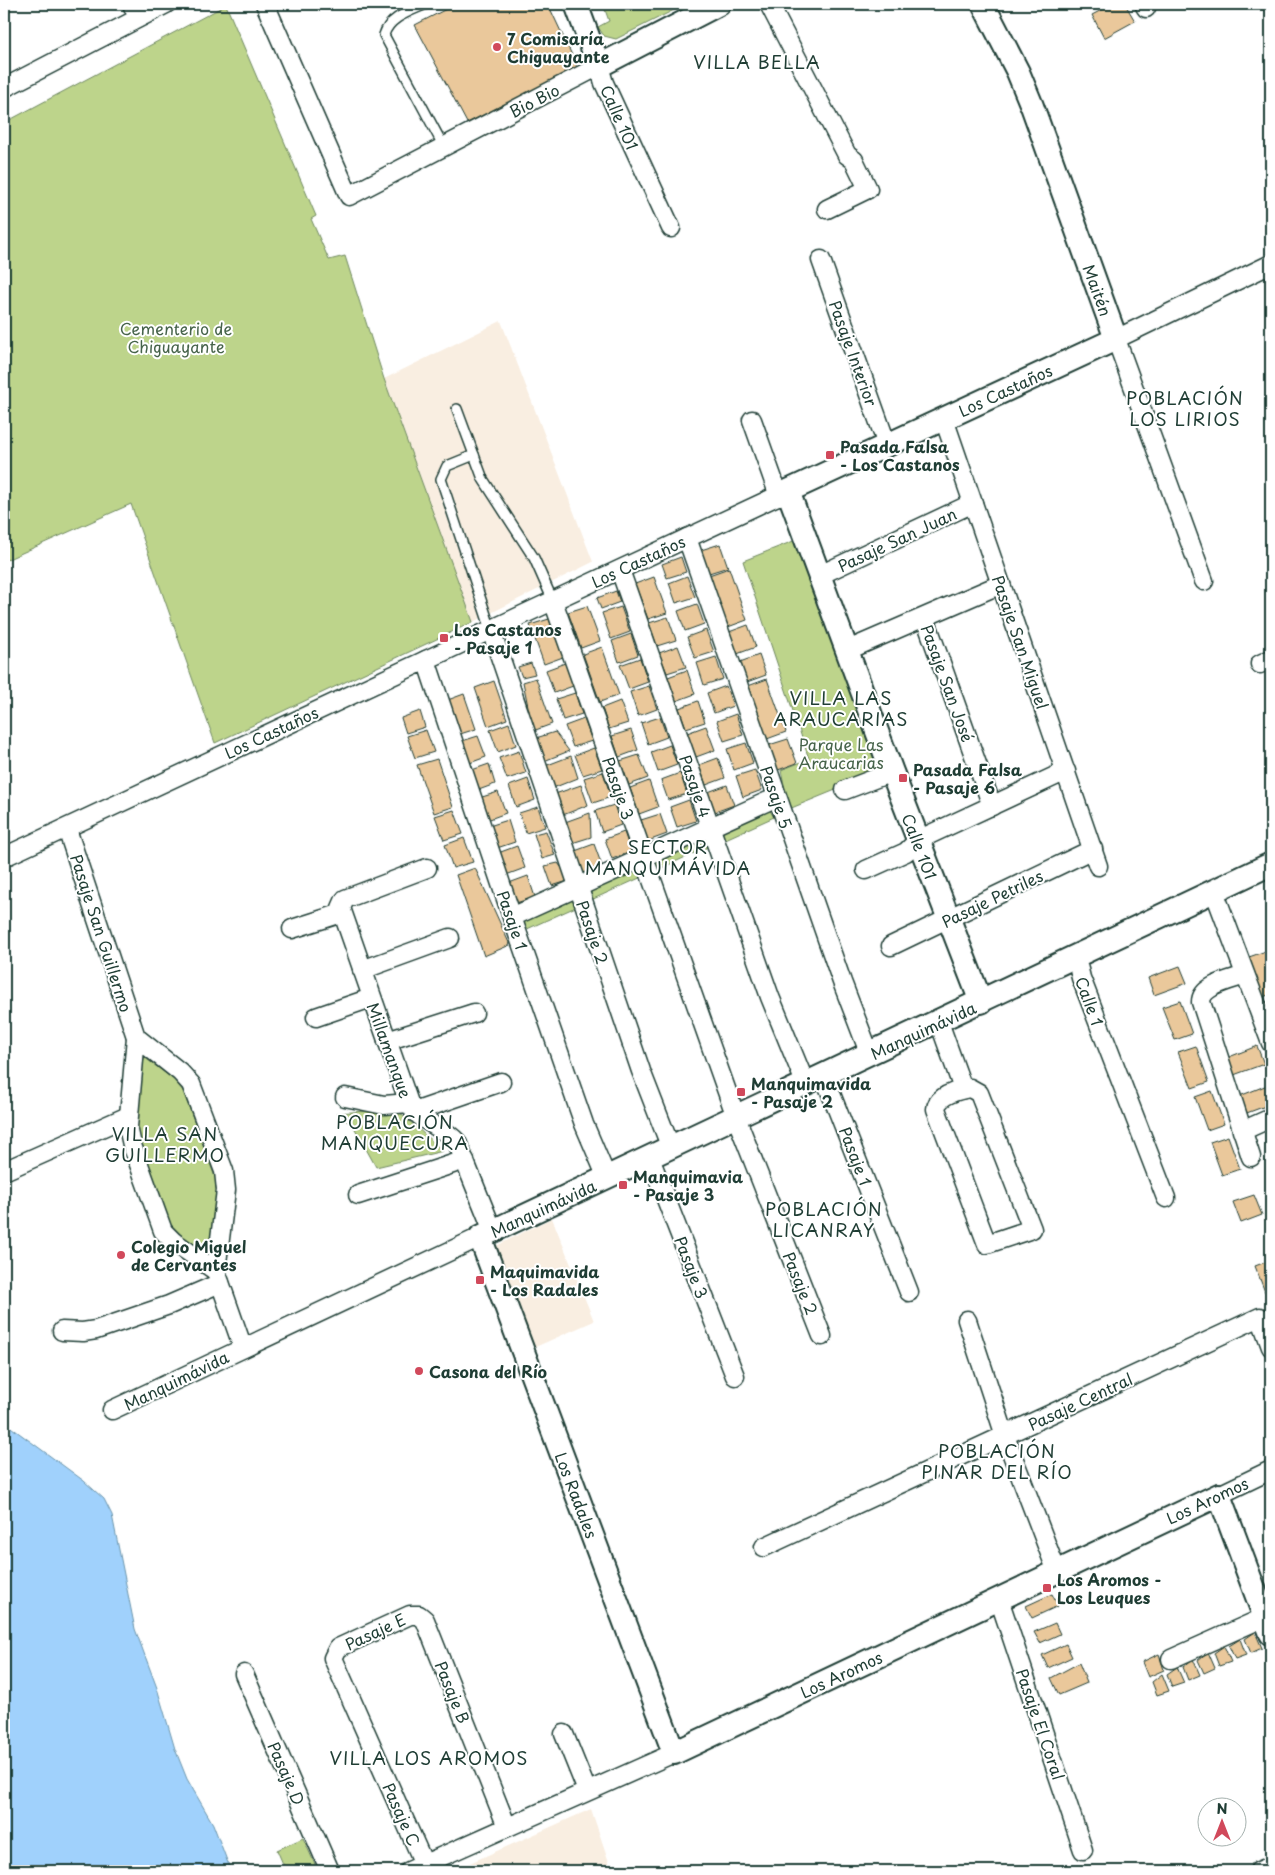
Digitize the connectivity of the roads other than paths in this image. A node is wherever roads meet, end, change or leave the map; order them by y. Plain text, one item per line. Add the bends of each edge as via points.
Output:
1 (166, 4) edge
2 (266, 4) edge
3 (426, 4) edge
4 (576, 4) edge
5 (719, 4) edge
6 (769, 4) edge
7 (982, 4) edge
8 (135, 11) edge
9 (599, 66) junction
10 (5, 85) edge
11 (444, 147) junction
12 (826, 210) dead end
13 (671, 228) dead end
14 (821, 260) dead end
15 (1271, 264) edge
16 (1116, 339) junction
17 (457, 409) dead end
18 (944, 419) junction
19 (752, 420) dead end
20 (887, 445) junction
21 (474, 456) junction
22 (784, 494) junction
23 (973, 503) junction
24 (687, 538) junction
25 (620, 570) junction
26 (820, 575) junction
27 (1204, 581) dead end
28 (1001, 584) junction
29 (553, 601) junction
30 (925, 618) junction
31 (491, 630) junction
32 (848, 650) junction
33 (426, 660) junction
34 (1066, 771) junction
35 (892, 772) junction
36 (845, 790) dead end
37 (777, 797) junction
38 (992, 806) junction
39 (67, 828) junction
40 (711, 828) junction
41 (918, 840) junction
42 (4, 857) edge
43 (1096, 857) joint
44 (644, 858) junction
45 (1271, 864) edge
46 (426, 868) dead end
47 (866, 870) dead end
48 (578, 888) junction
49 (1214, 891) junction
50 (342, 908) junction
51 (512, 917) junction
52 (948, 918) junction
53 (292, 929) dead end
54 (450, 938) dead end
55 (891, 946) dead end
56 (1076, 957) junction
57 (362, 970) junction
58 (1245, 975) junction
59 (371, 998) junction
60 (982, 1002) junction
61 (474, 1013) dead end
62 (316, 1017) dead end
63 (940, 1022) junction
64 (136, 1037) junction
65 (387, 1041) junction
66 (1271, 1043) edge
67 (870, 1054) junction
68 (815, 1080) junction
69 (501, 1082) dead end
70 (963, 1089) junction
71 (345, 1096) dead end
72 (412, 1108) junction
73 (128, 1116) junction
74 (736, 1117) junction
75 (1271, 1118) edge
76 (1242, 1131) junction
77 (671, 1148) junction
78 (1251, 1157) dead end
79 (650, 1158) junction
80 (465, 1160) junction
81 (4, 1171) edge
82 (606, 1178) junction
83 (358, 1196) dead end
84 (1166, 1198) dead end
85 (486, 1234) junction
86 (218, 1277) junction
87 (910, 1292) dead end
88 (967, 1320) dead end
89 (62, 1331) dead end
90 (822, 1336) dead end
91 (1271, 1347) edge
92 (243, 1348) junction
93 (735, 1376) dead end
94 (112, 1410) dead end
95 (1005, 1436) junction
96 (1271, 1470) edge
97 (1219, 1495) junction
98 (764, 1547) dead end
99 (1056, 1572) junction
100 (999, 1599) junction
101 (419, 1615) joint
102 (1268, 1626) edge
103 (333, 1654) joint
104 (1171, 1658) dead end
105 (244, 1674) dead end
106 (564, 1734) dead end
107 (674, 1753) junction
108 (587, 1791) junction
109 (507, 1827) junction
110 (1084, 1850) dead end
111 (1271, 1866) edge
112 (417, 1868) edge
113 (330, 1871) edge
114 (1259, 1871) edge

1 - 8 street
2 - 11 street, Bio Bio via 349,196
3 - 11 lane via 394,20 386,27 384,35
4 - 9 street, Calle 101
5 - 9 street, Bio Bio
6 - 12 street via 846,155 854,160 868,189
7 - 16 street, Maitén via 1028,97
8 - 10 street
9 - 11 street, Bio Bio
9 - 13 street, Calle 101
14 - 20 street, Pasaje Interior
15 - 16 street, Los Castaños
16 - 18 street, Los Castaños
16 - 27 street, Maitén
17 - 21 lane
18 - 20 street, Los Castaños
18 - 23 street, Pasaje San Miguel
19 - 22 street
20 - 22 street, Los Castaños
21 - 29 lane via 482,480 540,569
21 - 31 lane via 447,466 441,480
22 - 24 street, Los Castaños
22 - 26 street, Calle 101
23 - 26 street, Pasaje San Juan
23 - 28 street, Pasaje San Miguel
24 - 25 street, Los Castaños
24 - 37 street, Pasaje 5
25 - 29 street, Los Castaños
25 - 40 street, Pasaje 4
26 - 32 street, Calle 101
28 - 30 street
28 - 34 street, Pasaje San Miguel
29 - 31 street, Los Castaños
29 - 44 street, Pasaje 3
30 - 32 street
30 - 38 street, Pasaje San José
31 - 33 street, Los Castaños
31 - 48 street, Pasaje 2
32 - 35 street, Calle 101
33 - 39 street, Los Castaños
33 - 51 street, Pasaje 1
34 - 38 street
34 - 43 street, Pasaje San Miguel
35 - 36 street
35 - 41 street, Calle 101
37 - 40 street
37 - 67 street, Pasaje 5
38 - 41 street
39 - 42 street, Los Castaños
39 - 64 street, Pasaje San Guillermo
40 - 44 street
40 - 68 street, Pasaje 4 via 773,1006
41 - 47 street via 906,852
41 - 52 street, Calle 101
43 - 52 street, Pasaje Petriles
44 - 48 street
44 - 74 street, Pasaje 3
45 - 49 street, Manquimávida
46 - 50 street via 344,899
48 - 51 street
48 - 77 street, Pasaje 2
49 - 56 street, Manquimávida
49 - 58 street
50 - 53 street
50 - 57 street, Millamanque
51 - 82 street, Pasaje 1
52 - 55 street, Pasaje Petriles
52 - 60 street, Calle 101
54 - 57 street
56 - 60 street, Manquimávida
56 - 84 street, Calle 1 via 1106,1045
57 - 59 street, Millamanque
58 - 66 street
58 - 76 street via 1208,989 1200,999
59 - 62 street
59 - 65 street, Millamanque
60 - 63 street, Manquimávida
61 - 65 street
63 - 67 street, Manquimávida
63 - 70 street
64 - 73 street, Pasaje San Guillermo
64 - 86 street via 191,1084 224,1172 226,1190
65 - 72 street, Millamanque
67 - 68 street, Manquimávida
68 - 74 street, Manquimávida
68 - 87 street, Pasaje 1
69 - 72 street
70 - 70 street via 941,1098 936,1109 987,1244 1032,1229 979,1093 974,1088
71 - 72 street
72 - 80 street, Millamanque via 453,1138
73 - 81 street
73 - 86 street, Pasaje San Guillermo via 132,1145 163,1231
74 - 77 street, Manquimávida
74 - 90 street, Pasaje 2
75 - 76 street
76 - 78 street
77 - 79 street, Manquimávida
79 - 82 street, Manquimávida
79 - 93 street, Pasaje 3
80 - 83 street
80 - 85 street, Millamanque
82 - 85 street, Manquimávida
85 - 92 street, Manquimávida
85 - 107 street, Los Radales
86 - 89 street via 169,1305 96,1330
86 - 92 street
88 - 95 street
91 - 95 street, Pasaje Central via 1260,1317
92 - 94 street, Manquimávida
95 - 98 street, Pasaje Central
95 - 99 street
96 - 97 street, Los Aromos
97 - 99 street, Los Aromos
97 - 102 street
99 - 100 street, Los Aromos
100 - 107 street, Los Aromos
100 - 110 street, Pasaje El Coral
101 - 103 street, Pasaje E via 410,1615 338,1648
101 - 109 street, Pasaje B via 425,1620
102 - 104 street
103 - 112 street, Pasaje C
105 - 113 street, Pasaje D
106 - 108 street
107 - 108 street, Los Aromos
108 - 109 street, Los Aromos
109 - 112 street, Los Aromos
111 - 114 street

